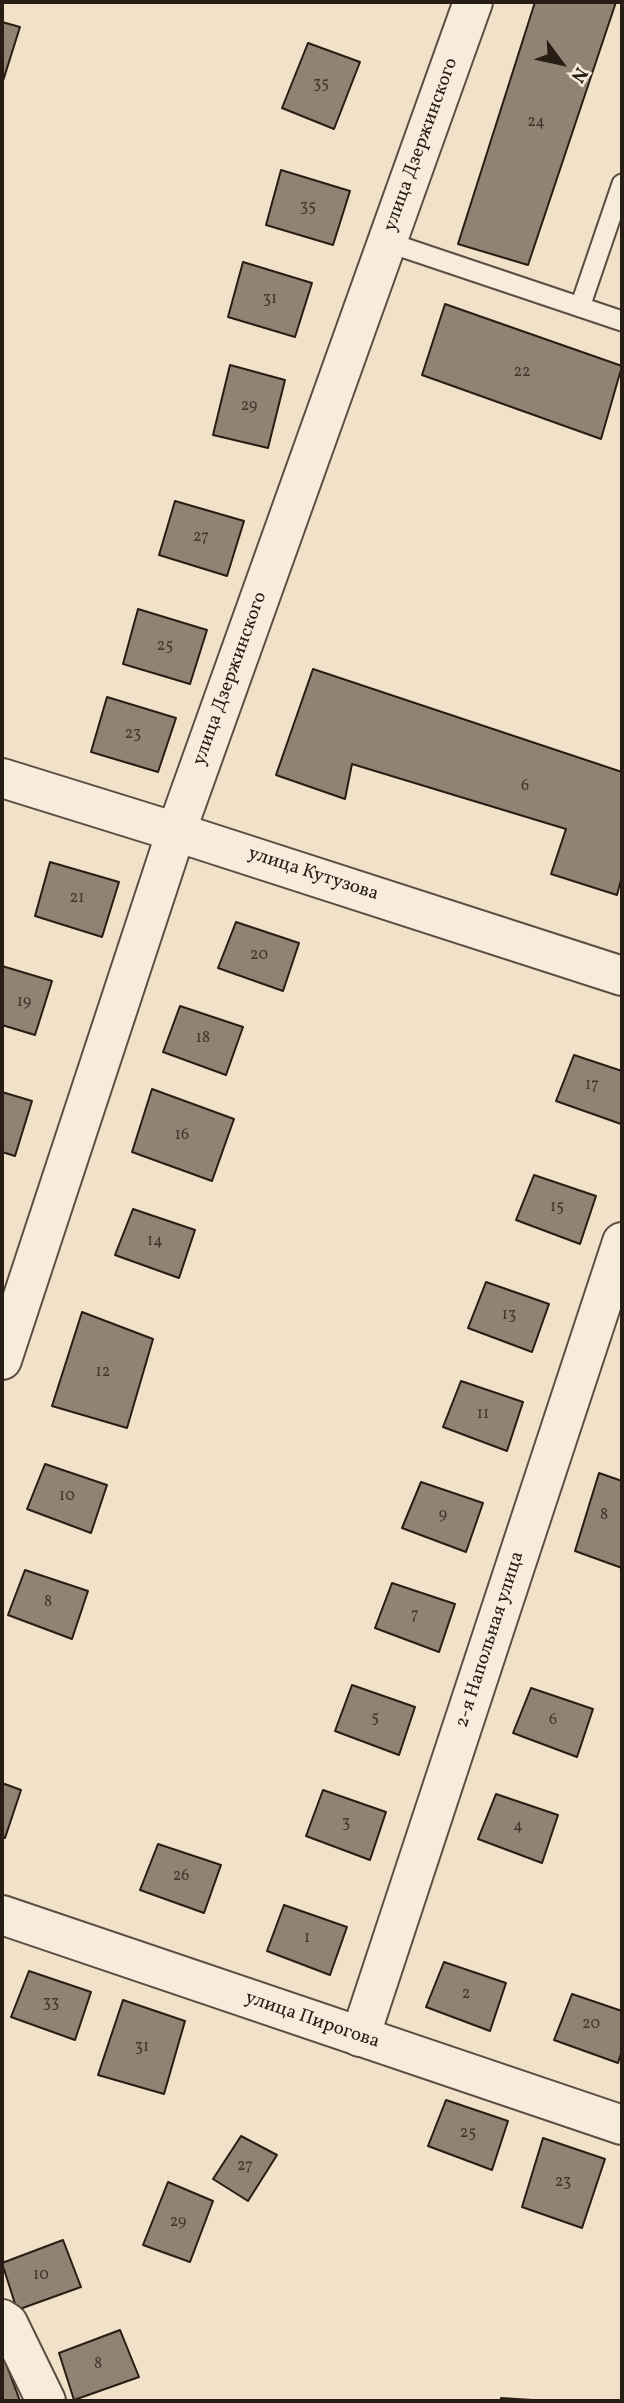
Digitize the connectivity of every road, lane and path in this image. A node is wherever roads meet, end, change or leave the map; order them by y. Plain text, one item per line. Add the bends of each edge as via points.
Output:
1 (473, 2) edge
2 (622, 184) edge
3 (387, 243) junction
4 (580, 307) junction
5 (622, 321) edge
6 (2, 778) edge
7 (176, 832) junction
8 (622, 976) edge
9 (622, 1242) edge
10 (2, 1360) edge
11 (2, 1915) edge
12 (360, 2037) junction
13 (622, 2125) edge
14 (2, 2319) edge
15 (46, 2401) edge

1 - 3 street, улица Дзержинского
2 - 4 lane
3 - 4 lane
3 - 7 street, улица Дзержинского
4 - 5 lane
6 - 7 street, улица Кутузова
7 - 8 street, улица Кутузова
7 - 10 street, улица Дзержинского
9 - 12 street, 2-я Напольная улица
11 - 12 street, улица Пирогова
12 - 13 street, улица Пирогова
14 - 15 street

